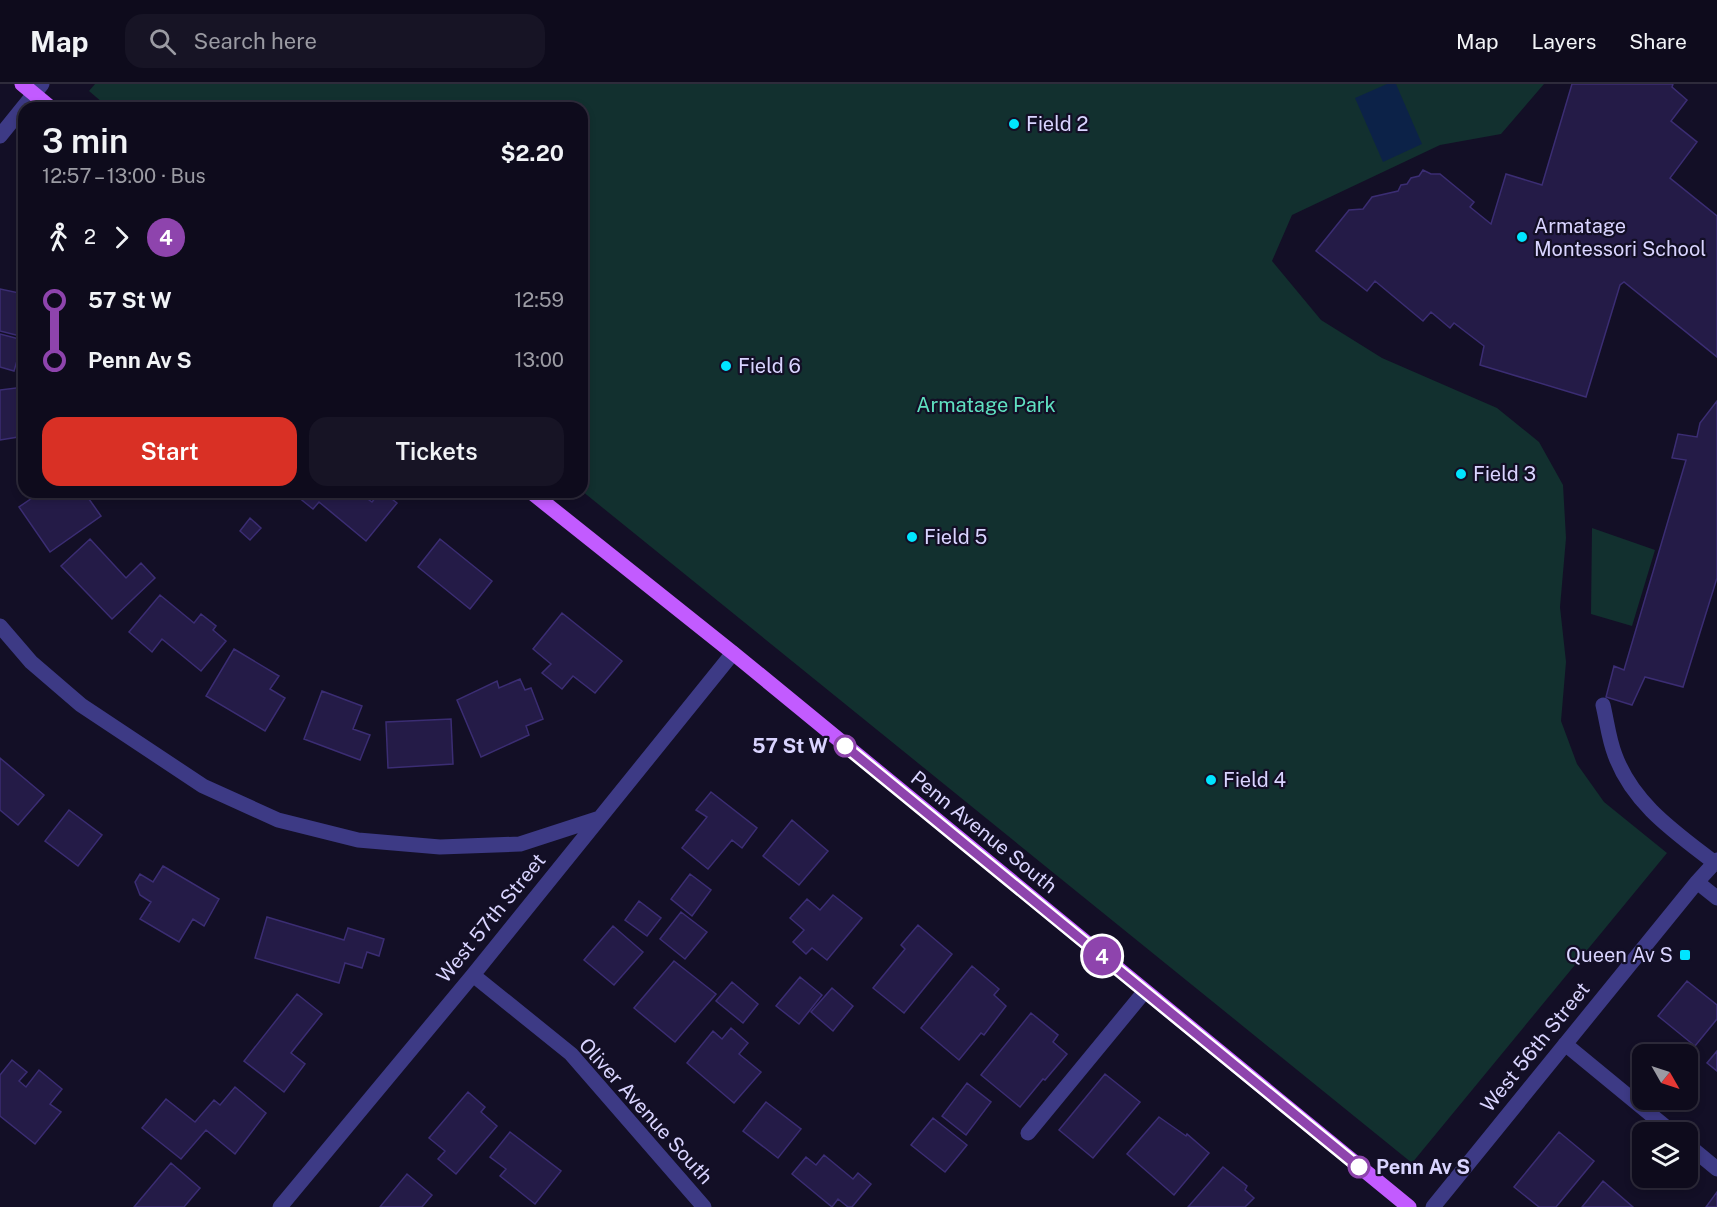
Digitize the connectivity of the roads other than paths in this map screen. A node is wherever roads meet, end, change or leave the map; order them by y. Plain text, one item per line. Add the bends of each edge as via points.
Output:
1 (21, 84) edge
2 (38, 89) edge
3 (27, 102) edge
4 (47, 102) edge
5 (18, 114) edge
6 (0, 136) edge
7 (538, 498) edge
8 (0, 626) edge
9 (732, 653) junction
10 (1603, 705) dead end
11 (597, 819) junction
12 (1716, 862) edge
13 (1697, 882) junction
14 (1717, 898) edge
15 (473, 975) junction
16 (1145, 991) junction
17 (1565, 1044) junction
18 (1660, 1122) edge
19 (1029, 1132) dead end
20 (1698, 1153) edge
21 (1717, 1169) edge
22 (280, 1207) edge
23 (704, 1207) edge
24 (1409, 1207) edge
25 (1433, 1207) edge

1 - 2 main road
2 - 3 street
2 - 4 main road
5 - 6 street
7 - 9 main road, Penn Avenue South
8 - 11 street via 31,662 81,705 203,786 278,820 358,840 440,847 520,844
9 - 11 street, West 57th Street
9 - 16 main road, Penn Avenue South
10 - 12 street via 1614,754 1631,789 1657,818
11 - 15 street, West 57th Street
12 - 13 street, West 56th Street
13 - 14 street
13 - 17 street, West 56th Street
15 - 22 street, West 57th Street
15 - 23 street, Oliver Avenue South via 571,1054
16 - 19 street
16 - 24 main road, Penn Avenue South
17 - 18 street
17 - 25 street, West 56th Street
20 - 21 street

